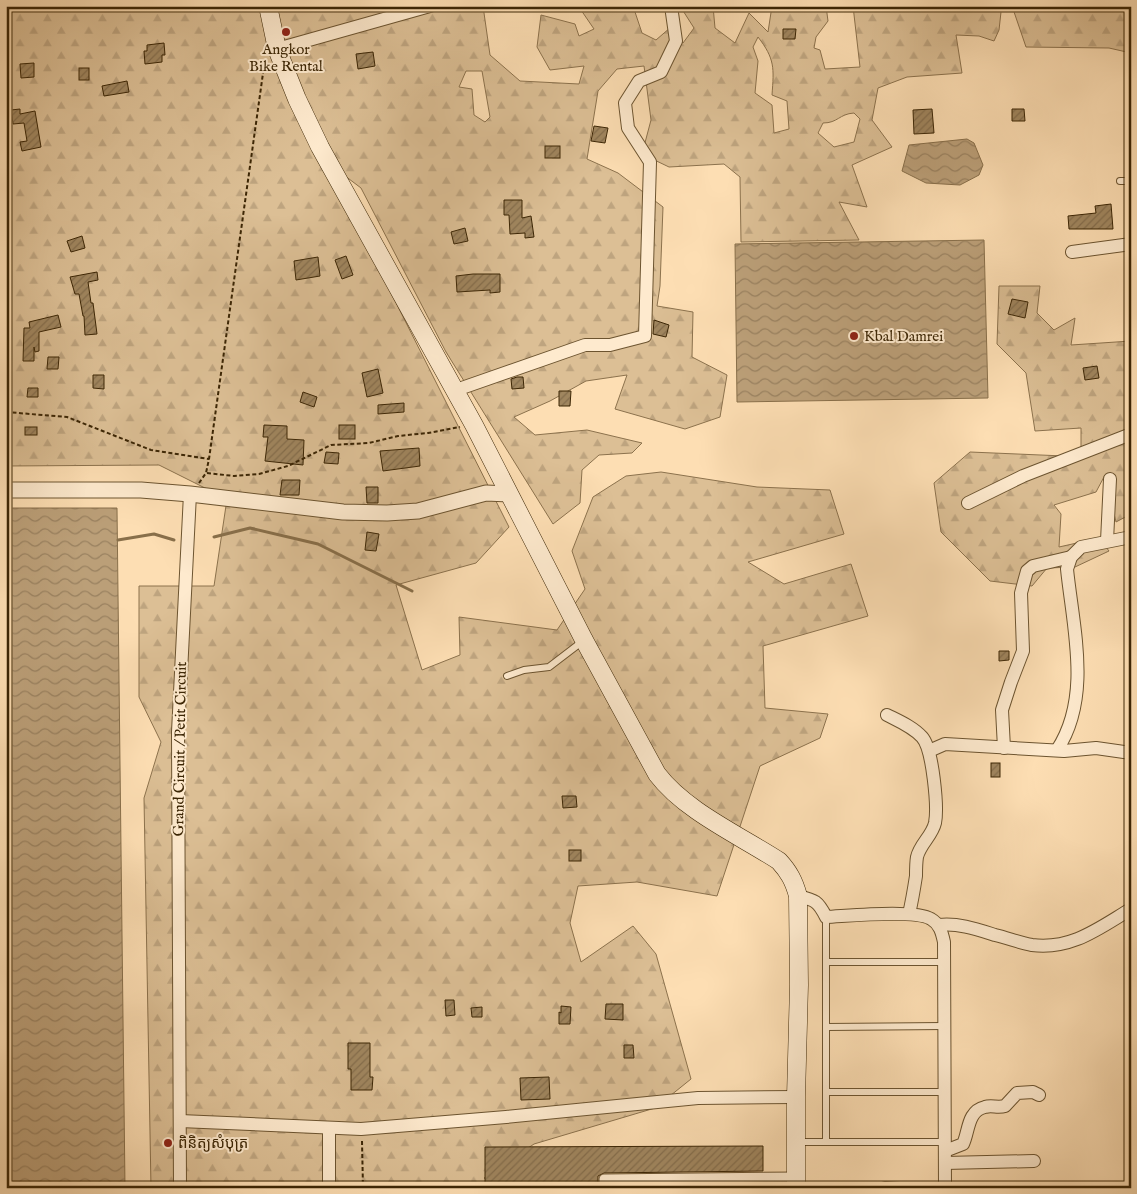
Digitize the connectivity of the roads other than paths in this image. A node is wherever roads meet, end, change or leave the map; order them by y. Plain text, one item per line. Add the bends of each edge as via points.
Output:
1 (268, 6) edge
2 (430, 6) edge
3 (671, 6) edge
4 (271, 53) junction
5 (1120, 181) dead end
6 (1131, 181) edge
7 (1131, 244) edge
8 (1072, 252) dead end
9 (456, 390) junction
10 (1131, 434) edge
11 (1110, 479) dead end
12 (6, 490) edge
13 (190, 494) junction
14 (510, 494) junction
15 (968, 503) dead end
16 (1131, 536) edge
17 (1107, 541) junction
18 (1072, 557) junction
19 (584, 640) junction
20 (507, 676) dead end
21 (887, 715) dead end
22 (1004, 748) junction
23 (1057, 750) junction
24 (929, 751) junction
25 (1131, 753) edge
26 (798, 896) junction
27 (1131, 909) edge
28 (909, 914) junction
29 (826, 916) junction
30 (939, 925) junction
31 (826, 962) junction
32 (944, 962) junction
33 (945, 1026) junction
34 (826, 1027) junction
35 (826, 1092) junction
36 (945, 1092) junction
37 (1039, 1096) dead end
38 (796, 1098) junction
39 (180, 1121) junction
40 (329, 1128) junction
41 (826, 1141) junction
42 (797, 1142) junction
43 (945, 1152) junction
44 (1034, 1161) dead end
45 (797, 1182) edge
46 (180, 1188) edge
47 (329, 1188) edge
48 (604, 1188) edge
49 (876, 1188) edge
50 (902, 1188) edge
51 (945, 1188) edge

1 - 4 main road
2 - 4 street
3 - 9 street via 676,42 661,72 638,81 625,103 628,128 650,162 645,336 610,346 585,345
4 - 9 main road
5 - 6 lane
7 - 8 street
9 - 14 main road
10 - 15 street via 1023,476
11 - 17 street
12 - 13 street via 142,490
13 - 14 street via 343,512 387,513 418,511 486,493
13 - 39 street, Grand Circuit / Petit Circuit via 178,732
14 - 19 main road
16 - 17 street
17 - 18 street via 1081,547
18 - 22 street via 1033,566 1027,572 1021,593 1023,651 1002,710
18 - 23 street via 1067,570 1079,670 1074,710 1066,736
19 - 20 lane via 550,666
19 - 26 main road via 667,787 685,803 779,861 790,873
21 - 24 street via 924,738
22 - 23 street
22 - 24 street via 945,744
23 - 25 street via 1096,748
24 - 28 street via 936,805 934,824 917,858
26 - 29 street via 819,904
26 - 38 main road
27 - 30 street via 1087,936 1058,945 1032,945 969,926
28 - 29 street
28 - 30 street via 931,919
29 - 31 lane
30 - 32 street via 944,942
31 - 32 lane
31 - 34 lane
32 - 33 street
33 - 34 lane
33 - 36 street
34 - 35 lane
35 - 36 lane
35 - 41 lane
36 - 43 street
37 - 43 street via 1033,1092 1017,1093 1006,1106 980,1109 968,1123 964,1144
38 - 40 street via 698,1098 496,1118
38 - 42 main road
39 - 40 street
39 - 46 street, Grand Circuit / Petit Circuit
40 - 47 street
41 - 42 lane
41 - 43 lane
42 - 45 main road
43 - 44 street
43 - 51 street
45 - 48 street via 604,1179
49 - 50 lane via 885,1185

